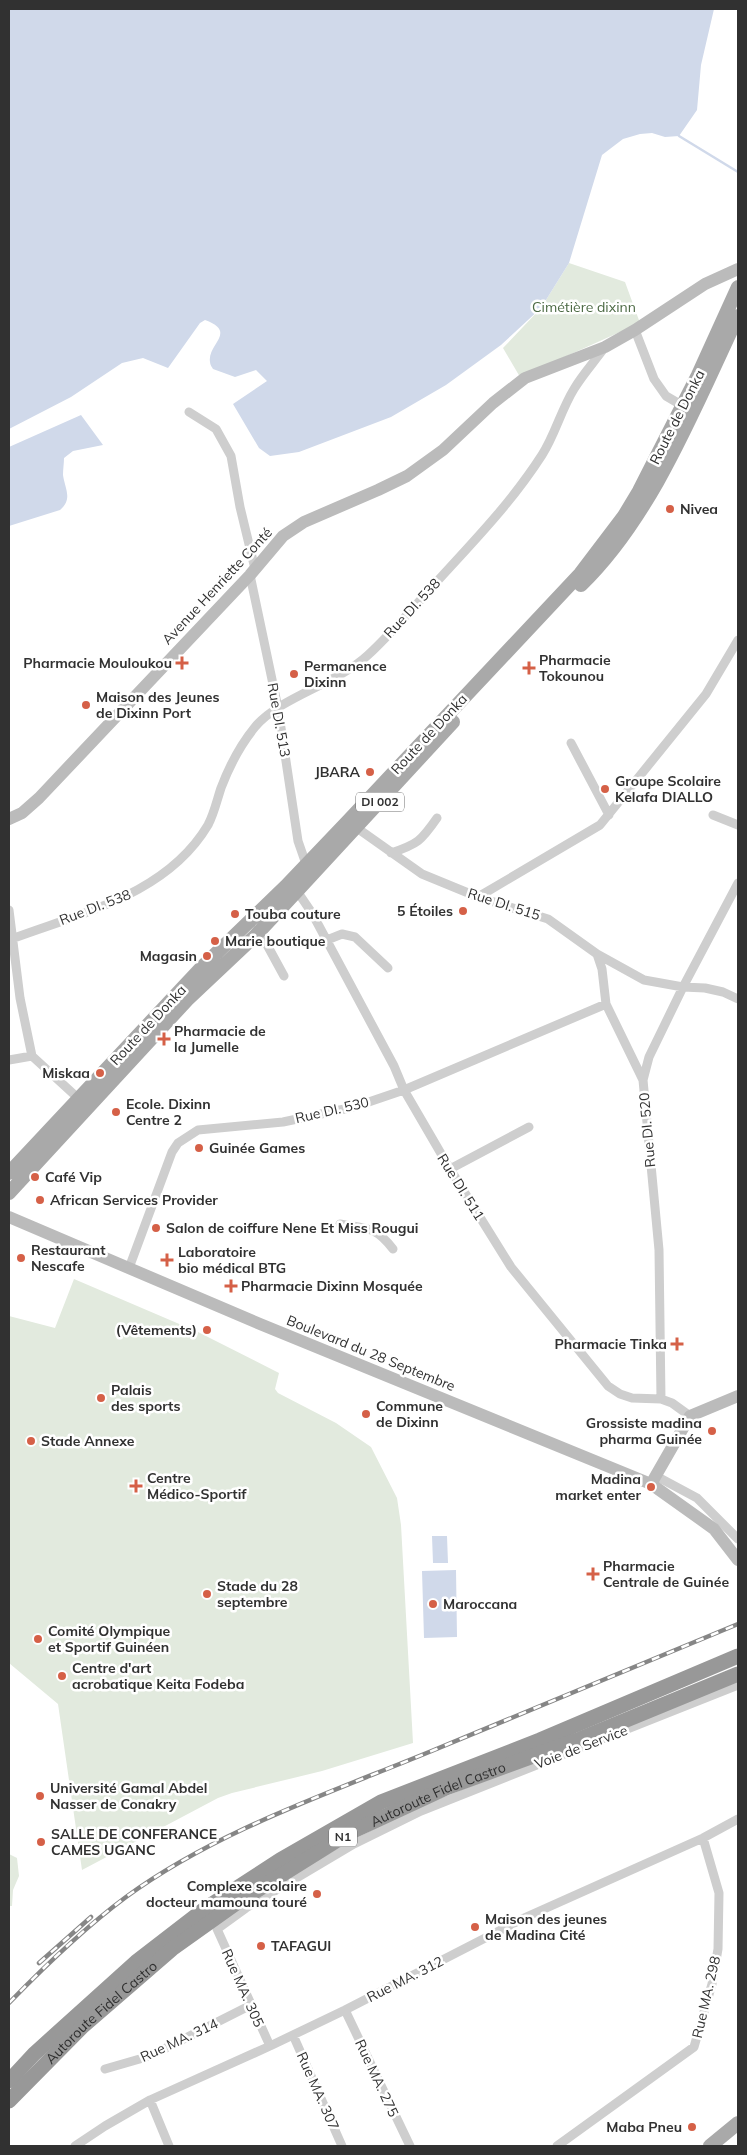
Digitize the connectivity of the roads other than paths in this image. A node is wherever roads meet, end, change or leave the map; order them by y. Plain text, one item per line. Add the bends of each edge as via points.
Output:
1 (738, 269) edge
2 (738, 287) edge
3 (738, 316) edge
4 (635, 330) junction
5 (605, 347) junction
6 (703, 377) junction
7 (682, 406) junction
8 (189, 412) dead end
9 (253, 572) junction
10 (738, 640) edge
11 (278, 708) junction
12 (571, 743) dead end
13 (610, 815) junction
14 (713, 815) dead end
15 (9, 818) edge
16 (437, 818) dead end
17 (738, 826) edge
18 (357, 828) junction
19 (392, 853) junction
20 (306, 864) junction
21 (738, 882) edge
22 (297, 891) junction
23 (478, 897) junction
24 (9, 910) edge
25 (256, 935) junction
26 (14, 938) junction
27 (326, 940) junction
28 (597, 954) junction
29 (388, 968) dead end
30 (284, 976) dead end
31 (683, 987) junction
32 (738, 999) edge
33 (606, 1004) junction
34 (32, 1056) junction
35 (9, 1060) edge
36 (643, 1080) junction
37 (404, 1090) junction
38 (79, 1100) junction
39 (529, 1127) dead end
40 (450, 1169) junction
41 (9, 1173) edge
42 (9, 1193) edge
43 (9, 1217) edge
44 (340, 1224) dead end
45 (394, 1249) dead end
46 (129, 1268) junction
47 (738, 1396) edge
48 (660, 1399) junction
49 (690, 1416) junction
50 (654, 1480) junction
51 (738, 1539) edge
52 (738, 1560) edge
53 (738, 1646) edge
54 (738, 1656) edge
55 (738, 1674) edge
56 (738, 1685) edge
57 (382, 1802) junction
58 (738, 1818) edge
59 (703, 1838) junction
60 (217, 1929) junction
61 (250, 2005) junction
62 (345, 2010) junction
63 (83, 2026) junction
64 (294, 2035) junction
65 (270, 2046) junction
66 (105, 2069) dead end
67 (9, 2081) edge
68 (150, 2100) junction
69 (9, 2101) edge
70 (738, 2123) edge
71 (75, 2146) edge
72 (169, 2146) edge
73 (342, 2146) edge
74 (410, 2146) edge
75 (557, 2146) edge
76 (710, 2146) edge

1 - 4 main road, Avenue Henriette Conté via 706,284
2 - 6 main road, Route de Donka
3 - 6 main road, Route de Donka
4 - 5 main road, Avenue Henriette Conté
4 - 7 street via 654,379 666,396
5 - 9 main road, Avenue Henriette Conté via 525,378 443,450 407,476 304,522 283,536
5 - 11 street, Rue DI. 538 via 574,389 543,453 503,509 367,656 339,676
6 - 7 main road, Route de Donka / DI 002
6 - 18 main road, Route de Donka / DI 002 via 694,412 628,529 601,563
7 - 20 main road, Route de Donka / DI 002 via 624,516 580,574
8 - 9 street, Rue DI. 513 via 216,429 231,456
9 - 11 street, Rue DI. 513
9 - 15 main road, Avenue Henriette Conté via 39,798 22,813
10 - 13 street via 706,694
11 - 20 street, Rue DI. 513 via 298,841
11 - 26 street, Rue DI. 538 via 256,726 240,750 222,785 209,823 192,848 164,874 130,894
12 - 13 street
13 - 23 street via 600,825
14 - 17 street
16 - 19 street via 423,839
18 - 19 street, Rue DI. 515
18 - 22 main road, Route de Donka / DI 002
19 - 23 street, Rue DI. 515 via 422,874
20 - 38 main road, Route de Donka / DI 002 via 202,967
21 - 31 street, Rue DI. 520
22 - 25 main road, Route de Donka / DI 002
22 - 27 street, Rue DI. 511
23 - 28 street, Rue DI. 515 via 548,919
24 - 26 street
25 - 30 street via 266,943
25 - 42 main road, Route de Donka / DI 002 via 181,1007
26 - 34 street via 20,998
27 - 29 street via 342,934 355,937
27 - 37 street, Rue DI. 511
28 - 31 street, Rue DI. 515 via 644,980
28 - 33 street
31 - 32 street, Rue DI. 515 via 714,990
31 - 36 street, Rue DI. 520 via 649,1057
33 - 36 street
33 - 37 street, Rue DI. 530
34 - 35 street
34 - 38 street
36 - 48 street, Rue DI. 520 via 659,1250
37 - 40 street, Rue DI. 511
37 - 46 street, Rue DI. 530 via 354,1107 283,1122 198,1130 187,1136 172,1152
38 - 41 main road, Route de Donka / DI 002
39 - 40 street
40 - 48 street, Rue DI. 511 via 512,1267 608,1386 632,1398
43 - 46 main road, Boulevard du 28 Septembre
44 - 45 street via 374,1230
46 - 50 main road, Boulevard du 28 Septembre via 267,1327
47 - 49 main road
48 - 49 street, Rue DI. 511
49 - 50 main road
50 - 51 street via 697,1498
50 - 52 main road, Boulevard du 28 Septembre via 714,1529
53 - 57 highway via 478,1755
54 - 57 highway, Autoroute Fidel Castro / N1 via 540,1740
55 - 63 highway, Autoroute Fidel Castro / N1 via 580,1739 446,1788 349,1833 238,1902 172,1949
56 - 60 street, Voie de Service via 421,1811 354,1844 246,1908
57 - 67 highway, Autoroute Fidel Castro / N1 via 280,1860 206,1908 136,1962 72,2018
58 - 59 street, Rue MA. 312
59 - 62 street, Rue MA. 312 via 524,1918
59 - 75 street, Rue MA. 298 via 719,1893 718,1949 694,2047
60 - 61 street, Rue MA. 305
60 - 63 highway via 138,1983
61 - 65 street, Rue MA. 305
61 - 66 street, Rue MA. 314 via 150,2056
62 - 64 street, Rue MA. 312
62 - 74 street, Rue MA. 275
63 - 69 highway, Autoroute Fidel Castro / N1
64 - 65 street, Rue MA. 312
64 - 73 street, Rue MA. 307
65 - 68 street, Rue MA. 312
68 - 71 street, Rue MA. 312
68 - 72 street
70 - 76 main road

